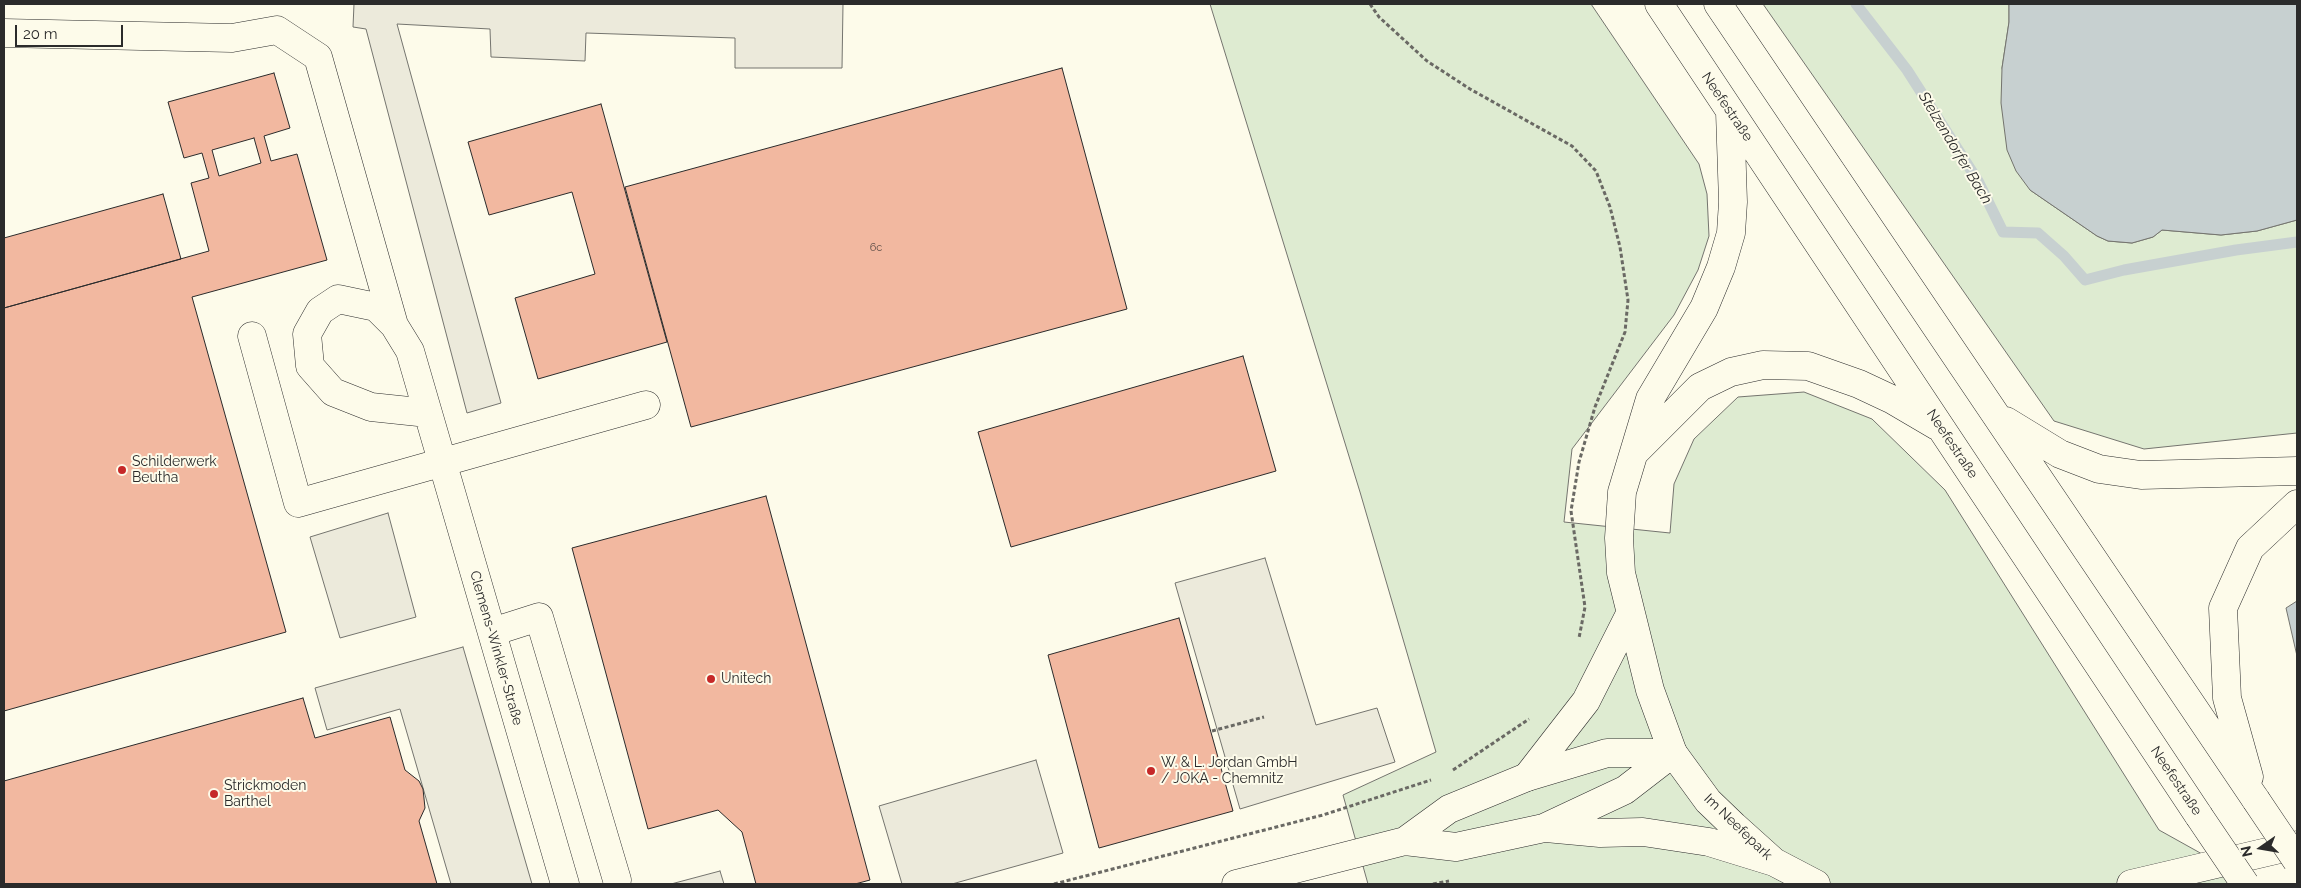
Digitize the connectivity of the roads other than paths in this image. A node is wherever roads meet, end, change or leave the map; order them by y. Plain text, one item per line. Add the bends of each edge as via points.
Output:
1 (1658, 4) edge
2 (1718, 4) edge
3 (4, 33) edge
4 (1730, 112) junction
5 (394, 325) junction
6 (252, 336) dead end
7 (646, 405) dead end
8 (428, 413) junction
9 (1996, 415) junction
10 (1943, 430) junction
11 (1634, 453) junction
12 (442, 464) junction
13 (2297, 471) edge
14 (2297, 504) edge
15 (1630, 614) junction
16 (492, 632) junction
17 (1673, 753) junction
18 (1527, 777) junction
19 (2256, 800) junction
20 (1544, 828) junction
21 (1405, 841) junction
22 (2297, 845) edge
23 (2297, 861) edge
24 (1774, 862) junction
25 (617, 880) dead end
26 (565, 884) edge
27 (1236, 884) edge
28 (1816, 884) edge
29 (2131, 884) edge
30 (2245, 884) edge

1 - 4 main road, Neefestraße
2 - 9 main road
3 - 5 main road via 232,38 277,30 318,57
4 - 10 main road, Neefestraße
4 - 11 main road, Im Neefepark via 1732,202 1730,233 1721,267 1704,308 1650,398
5 - 8 main road, Clemens-Winkler-Straße via 410,351
5 - 8 main road, Clemens-Winkler-Straße via 376,307 338,299 320,311 307,334 310,366 333,392 371,407
6 - 12 main road via 298,503
7 - 12 main road
8 - 12 main road, Clemens-Winkler-Straße
9 - 13 main road via 2060,454 2099,469 2141,475
9 - 19 main road
10 - 11 main road via 1860,384 1808,366 1763,365 1731,372 1700,387
10 - 30 main road, Neefestraße, bridge
11 - 15 main road, Im Neefepark via 1622,492 1619,538 1621,572
12 - 16 main road, Clemens-Winkler-Straße
14 - 19 main road via 2250,548 2223,608 2227,698
15 - 17 main road, Im Neefepark via 1650,690
15 - 18 main road via 1586,701
16 - 25 main road via 540,617
16 - 26 main road, Clemens-Winkler-Straße
17 - 18 main road via 1607,753
17 - 20 main road via 1625,790
17 - 24 main road, Im Neefepark via 1708,801
18 - 21 main road via 1449,809
19 - 23 main road, bridge
20 - 21 main road via 1456,847
20 - 24 main road via 1600,833 1643,832 1709,842
21 - 27 main road
22 - 29 main road
24 - 28 main road, Im Neefepark

